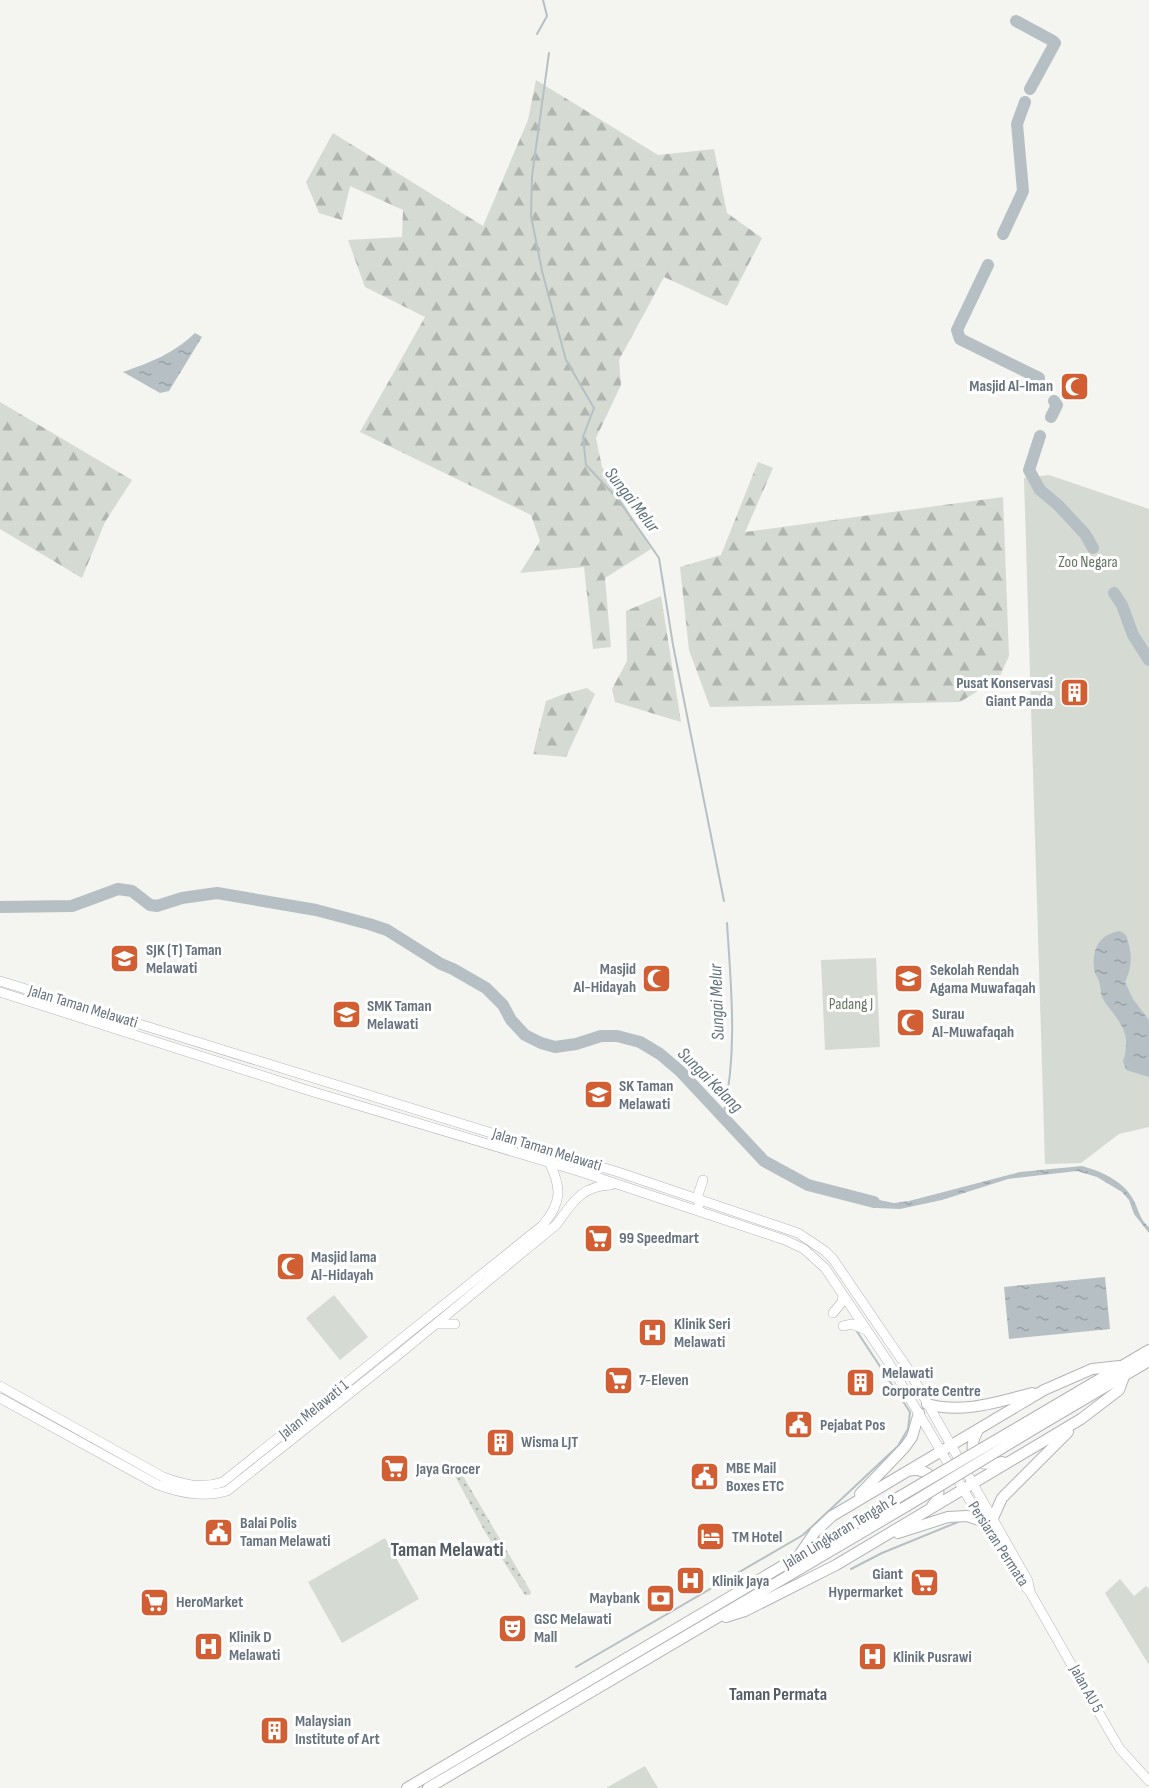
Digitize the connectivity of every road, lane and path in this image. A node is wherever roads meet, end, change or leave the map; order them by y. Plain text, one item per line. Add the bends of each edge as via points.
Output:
1 (0, 981) edge
2 (0, 992) edge
3 (549, 1162) junction
4 (703, 1180) dead end
5 (620, 1185) junction
6 (698, 1200) junction
7 (705, 1214) junction
8 (843, 1295) junction
9 (833, 1313) dead end
10 (436, 1324) junction
11 (455, 1324) dead end
12 (843, 1326) dead end
13 (868, 1332) junction
14 (1149, 1350) edge
15 (1149, 1361) edge
16 (1122, 1370) junction
17 (0, 1386) edge
18 (1044, 1390) junction
19 (0, 1398) edge
20 (927, 1404) junction
21 (919, 1413) junction
22 (1081, 1419) junction
23 (978, 1429) junction
24 (946, 1448) junction
25 (1017, 1457) junction
26 (904, 1473) junction
27 (968, 1486) junction
28 (902, 1502) junction
29 (849, 1505) junction
30 (927, 1511) junction
31 (993, 1518) junction
32 (982, 1521) junction
33 (882, 1538) junction
34 (797, 1558) junction
35 (1030, 1592) junction
36 (708, 1623) junction
37 (1149, 1780) edge
38 (407, 1788) edge
39 (428, 1788) edge

1 - 6 main road, Jalan Taman Melawati
2 - 3 main road, Jalan Taman Melawati
3 - 5 main road, Jalan Taman Melawati
3 - 17 main road, Jalan Melawati 1 via 559,1194 555,1208 542,1226 223,1482 203,1486 163,1477
4 - 6 main road
5 - 7 main road, Jalan Taman Melawati
5 - 10 main road, Jalan Melawati 1 via 597,1185 585,1190 556,1225
6 - 7 main road
6 - 20 main road, Jalan Taman Melawati via 798,1233 825,1251 897,1352
7 - 8 main road, Jalan Taman Melawati via 804,1249 825,1268
8 - 9 main road
8 - 13 main road, Jalan Taman Melawati
10 - 11 main road
10 - 19 main road, Jalan Melawati 1 via 245,1478 215,1495 158,1485
12 - 13 main road via 861,1326
13 - 21 main road, Jalan Taman Melawati
14 - 16 highway, Jalan Lingkaran Tengah 2
15 - 16 highway, Jalan Lingkaran Tengah 2
16 - 18 highway via 1092,1369
16 - 22 highway via 1119,1390
16 - 28 highway, Jalan Lingkaran Tengah 2, bridge
18 - 20 highway via 958,1409
18 - 23 highway
20 - 24 main road, Jalan Taman Melawati
21 - 24 main road, Jalan Taman Melawati
21 - 29 highway via 905,1447
22 - 25 highway
22 - 31 highway via 1002,1498
23 - 24 highway
23 - 25 highway via 972,1451 981,1463 993,1465
24 - 26 highway
24 - 27 main road, Persiaran Permata
25 - 27 highway
26 - 29 highway
26 - 30 highway via 920,1470 934,1479 938,1494
27 - 30 highway
27 - 31 main road, Persiaran Permata
27 - 32 main road, Persiaran Permata
28 - 34 highway, Jalan Lingkaran Tengah 2
28 - 36 highway, Jalan Lingkaran Tengah 2
29 - 34 highway via 815,1532
30 - 33 highway
31 - 35 main road, Persiaran Permata via 1028,1581
32 - 33 highway via 967,1516 948,1517
32 - 35 main road, Persiaran Permata
33 - 36 highway via 745,1611
34 - 38 highway, Jalan Lingkaran Tengah 2
35 - 37 main road, Jalan AU 5 via 1110,1734
36 - 39 highway, Jalan Lingkaran Tengah 2

